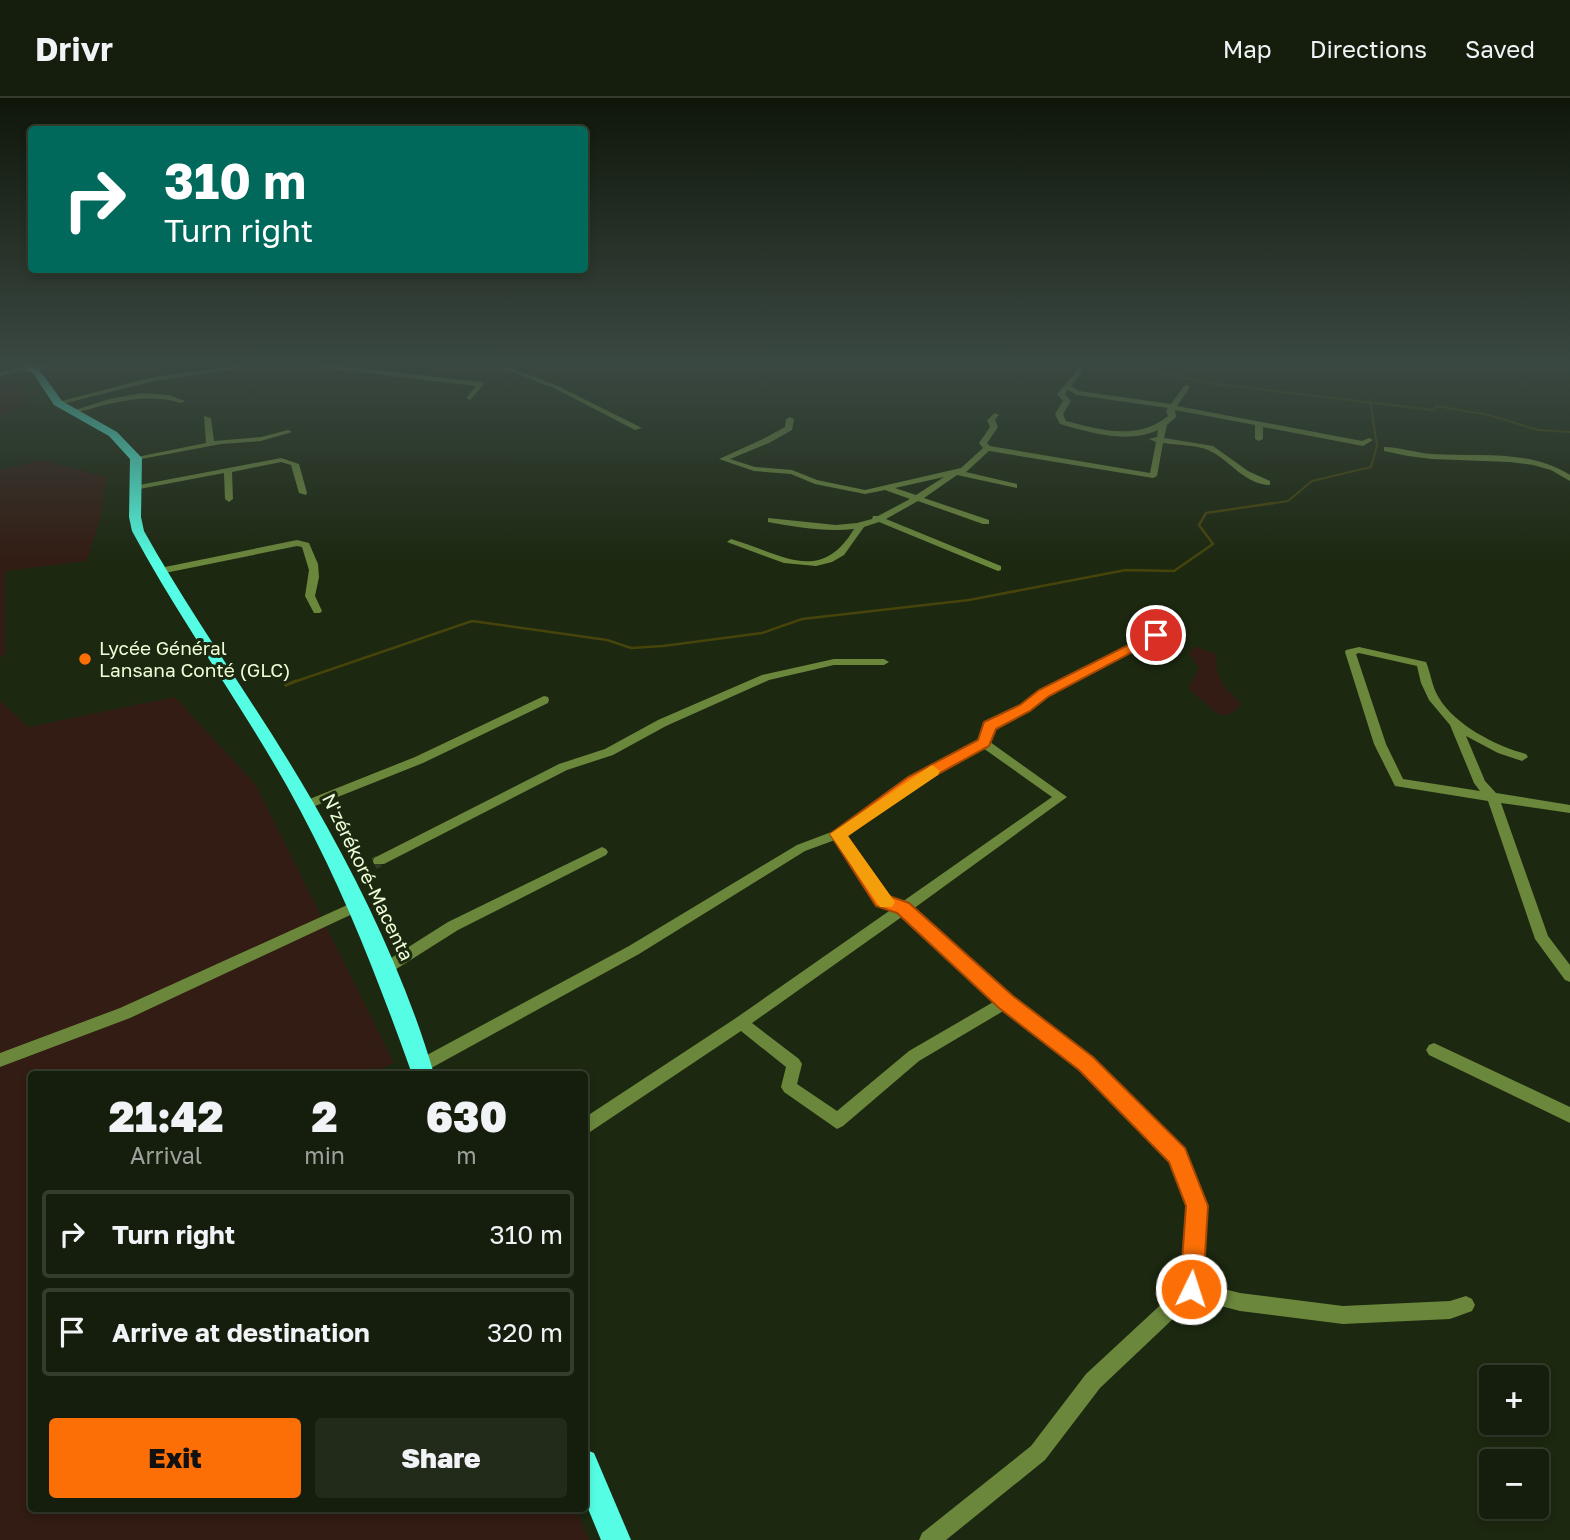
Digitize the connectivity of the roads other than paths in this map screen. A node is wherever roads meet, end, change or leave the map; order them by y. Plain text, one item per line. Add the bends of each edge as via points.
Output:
1 (104, 429) edge
2 (208, 429) edge
3 (786, 429) edge
4 (992, 429) edge
5 (1094, 429) edge
6 (1157, 429) edge
7 (1162, 429) edge
8 (1259, 429) edge
9 (1290, 429) edge
10 (288, 432) dead end
11 (1136, 435) junction
12 (1259, 439) dead end
13 (1159, 440) junction
14 (1369, 440) dead end
15 (210, 444) junction
16 (987, 447) junction
17 (1387, 449) dead end
18 (136, 458) junction
19 (228, 469) junction
20 (956, 472) junction
21 (1570, 479) edge
22 (1266, 483) dead end
23 (1014, 486) dead end
24 (886, 487) junction
25 (134, 488) junction
26 (303, 493) dead end
27 (919, 498) junction
28 (229, 499) dead end
29 (876, 518) junction
30 (771, 520) dead end
31 (986, 522) dead end
32 (860, 526) junction
33 (731, 542) dead end
34 (998, 568) dead end
35 (160, 570) junction
36 (317, 611) dead end
37 (1156, 635) dead end
38 (884, 662) dead end
39 (544, 699) dead end
40 (1454, 720) junction
41 (984, 743) junction
42 (1522, 757) dead end
43 (1493, 798) junction
44 (306, 805) junction
45 (1570, 808) edge
46 (838, 834) junction
47 (602, 852) dead end
48 (379, 861) tunnel mouth
49 (356, 906) junction
50 (903, 908) junction
51 (385, 969) junction
52 (1570, 976) edge
53 (1006, 1002) junction
54 (741, 1023) junction
55 (1434, 1050) dead end
56 (0, 1060) edge
57 (421, 1071) edge
58 (1570, 1115) edge
59 (588, 1125) edge
60 (1191, 1289) junction
61 (1466, 1305) dead end
62 (588, 1473) edge
63 (616, 1540) edge
64 (929, 1540) edge

1 - 18 highway
2 - 15 street
3 - 24 street via 723,458 754,469 792,472 838,488 865,492
4 - 16 street via 983,443
5 - 11 street
6 - 11 street
7 - 13 street
8 - 12 street
9 - 14 street via 1363,444
10 - 15 street
11 - 13 street
13 - 16 street via 1153,476
13 - 22 street via 1210,448
15 - 18 street
16 - 20 street via 976,462
17 - 21 street via 1428,459 1478,457 1541,464
18 - 25 highway, N'zérékoré-Macenta
19 - 25 street
19 - 26 street via 289,461 295,464
19 - 28 street
20 - 23 street
20 - 24 street
20 - 27 street
24 - 27 street
25 - 35 highway, N'zérékoré-Macenta via 138,531
27 - 29 street
27 - 31 street
29 - 32 street
29 - 34 street
30 - 32 street
32 - 33 street via 842,553 810,566
35 - 36 street via 306,545 316,578 310,596
35 - 44 highway, N'zérékoré-Macenta
37 - 41 street via 989,726
38 - 48 street via 834,662 766,677 609,752 563,767
39 - 44 street via 419,760
40 - 42 street via 1504,753
40 - 43 street via 1480,783
40 - 43 street via 1443,713 1432,695 1422,664 1350,652 1380,744 1399,783
41 - 46 street via 913,781
41 - 50 street via 1061,797
43 - 45 street
43 - 52 street via 1542,939
44 - 49 highway, N'zérékoré-Macenta via 351,875
46 - 50 street via 883,901
46 - 57 street via 801,848
47 - 51 street via 453,926
49 - 51 highway, N'zérékoré-Macenta
49 - 56 street via 125,1013
50 - 53 street
50 - 54 street
51 - 57 highway, N'zérékoré-Macenta
53 - 54 street via 914,1056 837,1121 789,1087 794,1064
53 - 60 street via 1086,1063 1178,1155 1197,1206
54 - 59 street
55 - 58 street
60 - 61 street via 1240,1302 1343,1315 1450,1310
60 - 64 street via 1093,1381 1038,1453
62 - 63 highway

